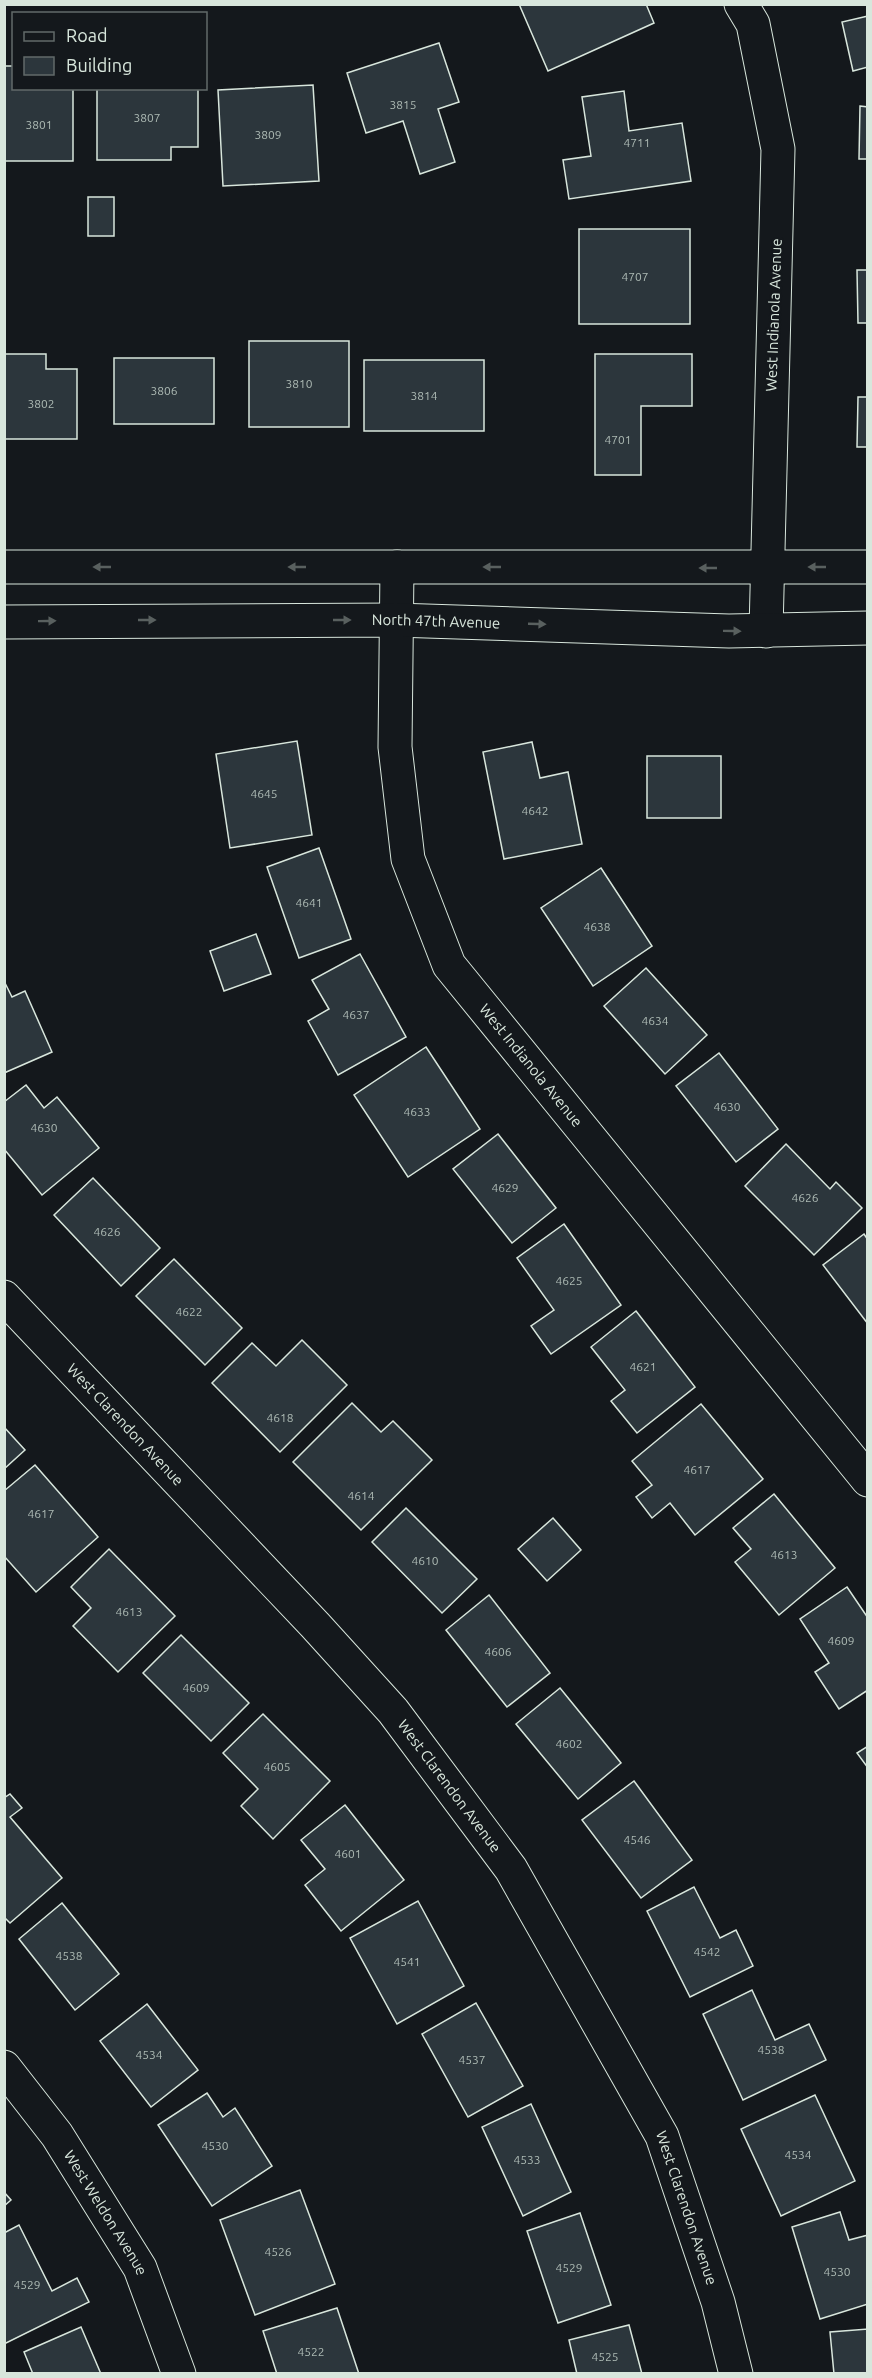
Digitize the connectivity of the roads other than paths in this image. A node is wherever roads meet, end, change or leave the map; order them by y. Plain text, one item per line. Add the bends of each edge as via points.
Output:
1 (741, 4) edge
2 (4, 567) edge
3 (397, 567) junction
4 (867, 567) edge
5 (767, 568) junction
6 (396, 620) junction
7 (4, 622) edge
8 (867, 628) edge
9 (766, 631) junction
10 (4, 1298) edge
11 (867, 1480) edge
12 (4, 2067) edge
13 (179, 2373) edge
14 (736, 2373) edge

1 - 5 street, West Indianola Avenue via 753,24 778,149
3 -> 2 street
5 -> 3 street
3 - 6 street, West Indianola Avenue
4 -> 5 street
5 - 9 street, West Indianola Avenue
7 -> 6 street, North 47th Avenue
6 -> 9 street, North 47th Avenue
6 - 11 street, West Indianola Avenue via 395,747 408,859 449,965
8 - 9 street, North 47th Avenue
10 - 14 street, West Clarendon Avenue via 393,1711 511,1869 662,2136 718,2302
12 - 13 street, West Weldon Avenue via 57,2135 140,2268

